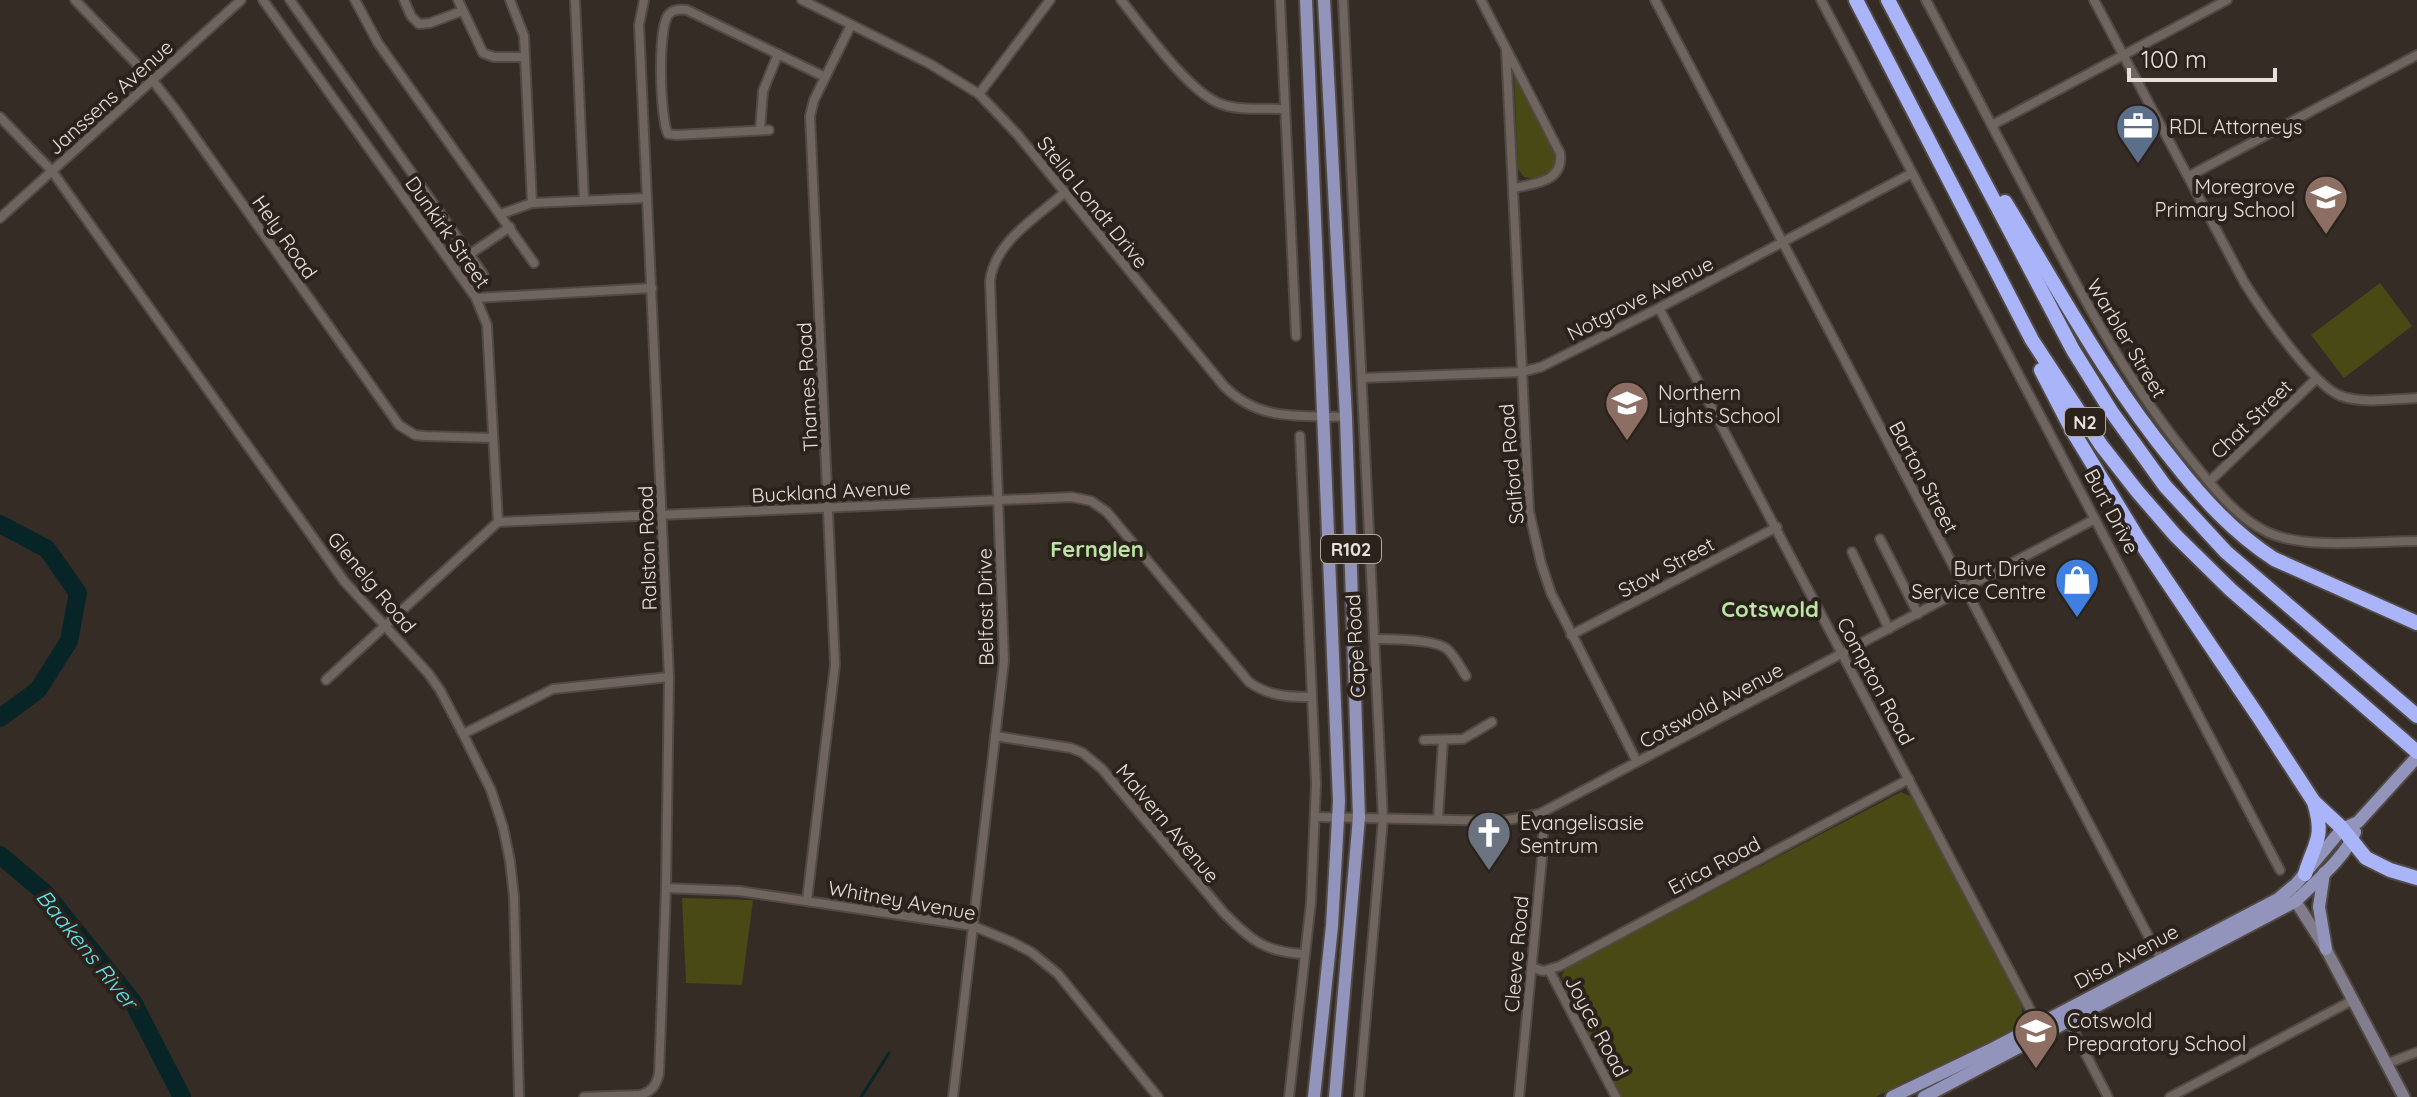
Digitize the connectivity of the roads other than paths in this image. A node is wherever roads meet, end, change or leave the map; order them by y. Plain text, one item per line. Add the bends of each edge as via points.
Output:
1 (75, 0) edge
2 (241, 0) edge
3 (263, 0) edge
4 (290, 0) edge
5 (355, 0) edge
6 (404, 0) edge
7 (458, 0) edge
8 (510, 0) edge
9 (575, 0) edge
10 (644, 0) edge
11 (802, 0) edge
12 (1050, 0) edge
13 (1121, 0) edge
14 (1280, 0) edge
15 (1306, 0) edge
16 (1324, 0) edge
17 (1343, 0) edge
18 (1481, 0) edge
19 (1655, 0) edge
20 (1821, 0) edge
21 (1856, 0) edge
22 (1888, 0) edge
23 (1926, 0) edge
24 (2094, 0) edge
25 (2227, 0) edge
26 (816, 3) edge
27 (462, 11) junction
28 (851, 25) junction
29 (1506, 49) junction
30 (778, 54) junction
31 (2417, 55) edge
32 (2124, 56) junction
33 (525, 57) junction
34 (825, 77) junction
35 (153, 81) junction
36 (979, 94) junction
37 (1939, 96) junction
38 (1283, 109) junction
39 (0, 117) edge
40 (1992, 125) junction
41 (52, 171) junction
42 (1912, 173) junction
43 (2189, 176) junction
44 (1513, 188) junction
45 (1064, 193) junction
46 (647, 198) junction
47 (584, 200) junction
48 (532, 203) junction
49 (501, 214) junction
50 (0, 218) edge
51 (510, 227) junction
52 (1782, 241) junction
53 (470, 254) junction
54 (534, 263) dead end
55 (483, 274) dead end
56 (652, 288) junction
57 (476, 298) junction
58 (1659, 308) junction
59 (1296, 336) dead end
60 (2032, 340) junction
61 (1521, 372) junction
62 (1362, 378) junction
63 (2316, 379) junction
64 (2417, 398) edge
65 (1323, 416) junction
66 (1346, 417) junction
67 (1300, 436) dead end
68 (492, 438) junction
69 (2209, 482) junction
70 (999, 500) junction
71 (829, 506) junction
72 (662, 515) junction
73 (2095, 519) junction
74 (498, 522) junction
75 (1777, 527) junction
76 (1880, 539) dead end
77 (2417, 541) edge
78 (1852, 552) dead end
79 (1965, 589) junction
80 (1918, 614) junction
81 (2417, 623) edge
82 (385, 625) junction
83 (1889, 629) junction
84 (1571, 635) junction
85 (1375, 639) junction
86 (1842, 654) junction
87 (1466, 676) dead end
88 (669, 677) junction
89 (326, 680) dead end
90 (1311, 697) junction
91 (2417, 716) edge
92 (1492, 722) dead end
93 (463, 734) junction
94 (995, 736) junction
95 (1424, 740) dead end
96 (1443, 741) junction
97 (2417, 754) edge
98 (1637, 762) junction
99 (1909, 779) junction
100 (2314, 802) junction
101 (1539, 814) junction
102 (1315, 817) junction
103 (1339, 817) junction
104 (1359, 817) junction
105 (1383, 819) junction
106 (1438, 819) junction
107 (2358, 822) junction
108 (2342, 829) junction
109 (2352, 842) junction
110 (2280, 870) dead end
111 (2324, 873) junction
112 (2305, 874) junction
113 (2417, 878) edge
114 (666, 888) junction
115 (2292, 896) junction
116 (807, 900) junction
117 (973, 926) junction
118 (2326, 949) junction
119 (1304, 954) junction
120 (2164, 964) junction
121 (1531, 967) junction
122 (1549, 970) junction
123 (2353, 1000) junction
124 (2066, 1016) junction
125 (2041, 1029) junction
126 (2417, 1052) edge
127 (2386, 1064) junction
128 (643, 1095) edge
129 (519, 1097) edge
130 (584, 1097) edge
131 (953, 1097) edge
132 (1158, 1097) edge
133 (1289, 1097) edge
134 (1314, 1097) edge
135 (1335, 1097) edge
136 (1359, 1097) edge
137 (1519, 1097) edge
138 (1616, 1097) edge
139 (1892, 1097) edge
140 (1924, 1097) edge
141 (2108, 1097) edge
142 (2170, 1097) edge
143 (2404, 1097) edge

1 - 35 street, Hely Road
2 - 35 street, Janssens Avenue
3 - 57 street, Dunkirk Street
4 - 53 street
5 - 49 street via 378,43
6 - 27 street via 419,24
7 - 27 street
8 - 33 street via 523,30
9 - 47 street
10 - 46 street, Ralston Road via 639,25
11 - 26 street, Stella Londt Drive
12 - 36 street
13 - 38 street via 1207,98 1227,106
14 - 38 street
15 - 65 main road, Cape Road / R102
16 - 66 main road, Cape Road / R102
17 - 62 street, Cape Road
18 - 29 street, Salford Road
19 - 52 street, Barton Street
20 - 42 street, Burt Drive
21 - 60 highway, N2
22 - 37 highway, N2
23 - 40 street, Warbler Street
24 - 32 street
25 - 32 street
26 - 28 street, Stella Londt Drive
27 - 33 street via 487,56
28 - 34 street, Thames Road
28 - 36 street, Stella Londt Drive
29 - 44 street, Salford Road
29 - 44 street, Salford Road via 1561,160 1553,177
30 - 30 street via 763,91 764,130 668,134 662,40 670,13 687,10
30 - 34 street
31 - 43 street
32 - 40 street
32 - 43 street
33 - 48 street
34 - 71 street, Thames Road via 810,116
35 - 41 street, Janssens Avenue
35 - 68 street, Hely Road via 399,425 415,435
36 - 45 street, Stella Londt Drive
37 - 81 highway via 2102,364 2216,512 2274,559
37 - 91 highway, N2 via 2077,358 2165,486 2234,559
38 - 59 street
39 - 41 street, Glenelg Road
40 - 69 street, Warbler Street via 2103,335 2156,417
41 - 50 street, Janssens Avenue
41 - 82 street, Glenelg Road via 344,581
42 - 52 street, Notgrove Avenue
42 - 73 street, Burt Drive
43 - 63 street via 2244,282
44 - 61 street, Salford Road
45 - 65 street, Stella Londt Drive via 1239,400 1275,413
45 - 70 street, Belfast Drive via 1003,246 991,272
46 - 47 street
46 - 56 street, Ralston Road
47 - 48 street
48 - 49 street
49 - 51 street
51 - 53 street
51 - 54 street
52 - 58 street, Notgrove Avenue
52 - 79 street, Barton Street
53 - 55 street
56 - 57 street
56 - 72 street, Ralston Road
57 - 68 street, Dunkirk Street via 487,325
58 - 61 street, Notgrove Avenue
58 - 75 street, Compton Road
60 - 97 highway, N2 via 2107,453 2175,535
60 - 100 highway via 2033,356 2072,430 2162,576
61 - 62 street, Notgrove Avenue
61 - 84 street, Salford Road via 1529,511 1546,578
62 - 85 street, Cape Road
63 - 64 street via 2350,399
63 - 69 street, Chat Street
65 - 66 street, Stella Londt Drive
65 - 103 main road, Cape Road / R102
66 - 104 main road, Cape Road / R102
67 - 90 street
68 - 74 street, Dunkirk Street
69 - 77 street, Warbler Street via 2248,520 2282,537 2307,542
70 - 71 street, Buckland Avenue
70 - 90 street, Buckland Avenue via 1072,497 1099,506 1249,682 1270,693
70 - 94 street, Belfast Drive via 1005,644
71 - 72 street, Buckland Avenue
71 - 116 street, Thames Road via 835,665
72 - 74 street, Buckland Avenue
72 - 88 street, Ralston Road
73 - 79 street, Cotswold Avenue
73 - 110 street, Burt Drive
74 - 82 street
75 - 84 street, Stow Street
75 - 86 street, Compton Road
76 - 80 street
78 - 83 street
79 - 80 street, Cotswold Avenue
79 - 120 street, Barton Street
80 - 83 street, Cotswold Avenue
82 - 89 street
82 - 93 street, Glenelg Road via 428,673
83 - 86 street, Cotswold Avenue
84 - 98 street, Salford Road
85 - 87 street via 1441,645
85 - 105 street, Cape Road
86 - 98 street, Cotswold Avenue
86 - 99 street, Compton Road
88 - 93 street via 553,689
88 - 114 street, Ralston Road
90 - 102 street
92 - 96 street via 1467,738
93 - 129 street, Glenelg Road via 491,790 510,861
94 - 117 street, Belfast Drive
94 - 119 street, Malvern Avenue via 1083,753 1244,934 1266,949
95 - 96 street
96 - 106 street
97 - 107 main road, Disa Avenue
98 - 101 street, Cotswold Avenue
99 - 122 street, Erica Road
99 - 125 street, Compton Road
100 - 108 highway
100 - 112 highway via 2320,835
101 - 106 street, Cotswold Avenue via 1502,821
101 - 121 street, Cleeve Road via 1543,840
102 - 103 street, Cotswold Avenue
102 - 119 street
103 - 104 street, Cotswold Avenue
103 - 134 main road, Cape Road / R102
104 - 105 street, Cotswold Avenue
104 - 135 main road, Cape Road / R102
105 - 106 street, Cotswold Avenue
105 - 136 street, Cape Road
107 - 108 main road, Disa Avenue
107 - 109 main road, Disa Avenue
108 - 109 highway
108 - 112 main road, Disa Avenue
109 - 111 main road, Disa Avenue
109 - 113 highway via 2366,858
111 - 115 main road, Disa Avenue
111 - 118 main road via 2319,907
112 - 115 main road, Disa Avenue
114 - 116 street, Whitney Avenue
114 - 128 street, Ralston Road via 659,1074
115 - 118 street
115 - 120 main road, Disa Avenue
116 - 117 street, Whitney Avenue
117 - 131 street, Belfast Drive
117 - 132 street, Whitney Avenue via 1045,961
118 - 123 street
119 - 133 street
120 - 124 main road, Disa Avenue
121 - 122 street
121 - 137 street, Cleeve Road
122 - 138 street, Joyce Road
123 - 127 street
123 - 142 street
124 - 125 main road, Disa Avenue
124 - 141 street
125 - 139 main road, Disa Avenue
125 - 140 main road, Disa Avenue
126 - 127 street
127 - 143 street
128 - 130 street

